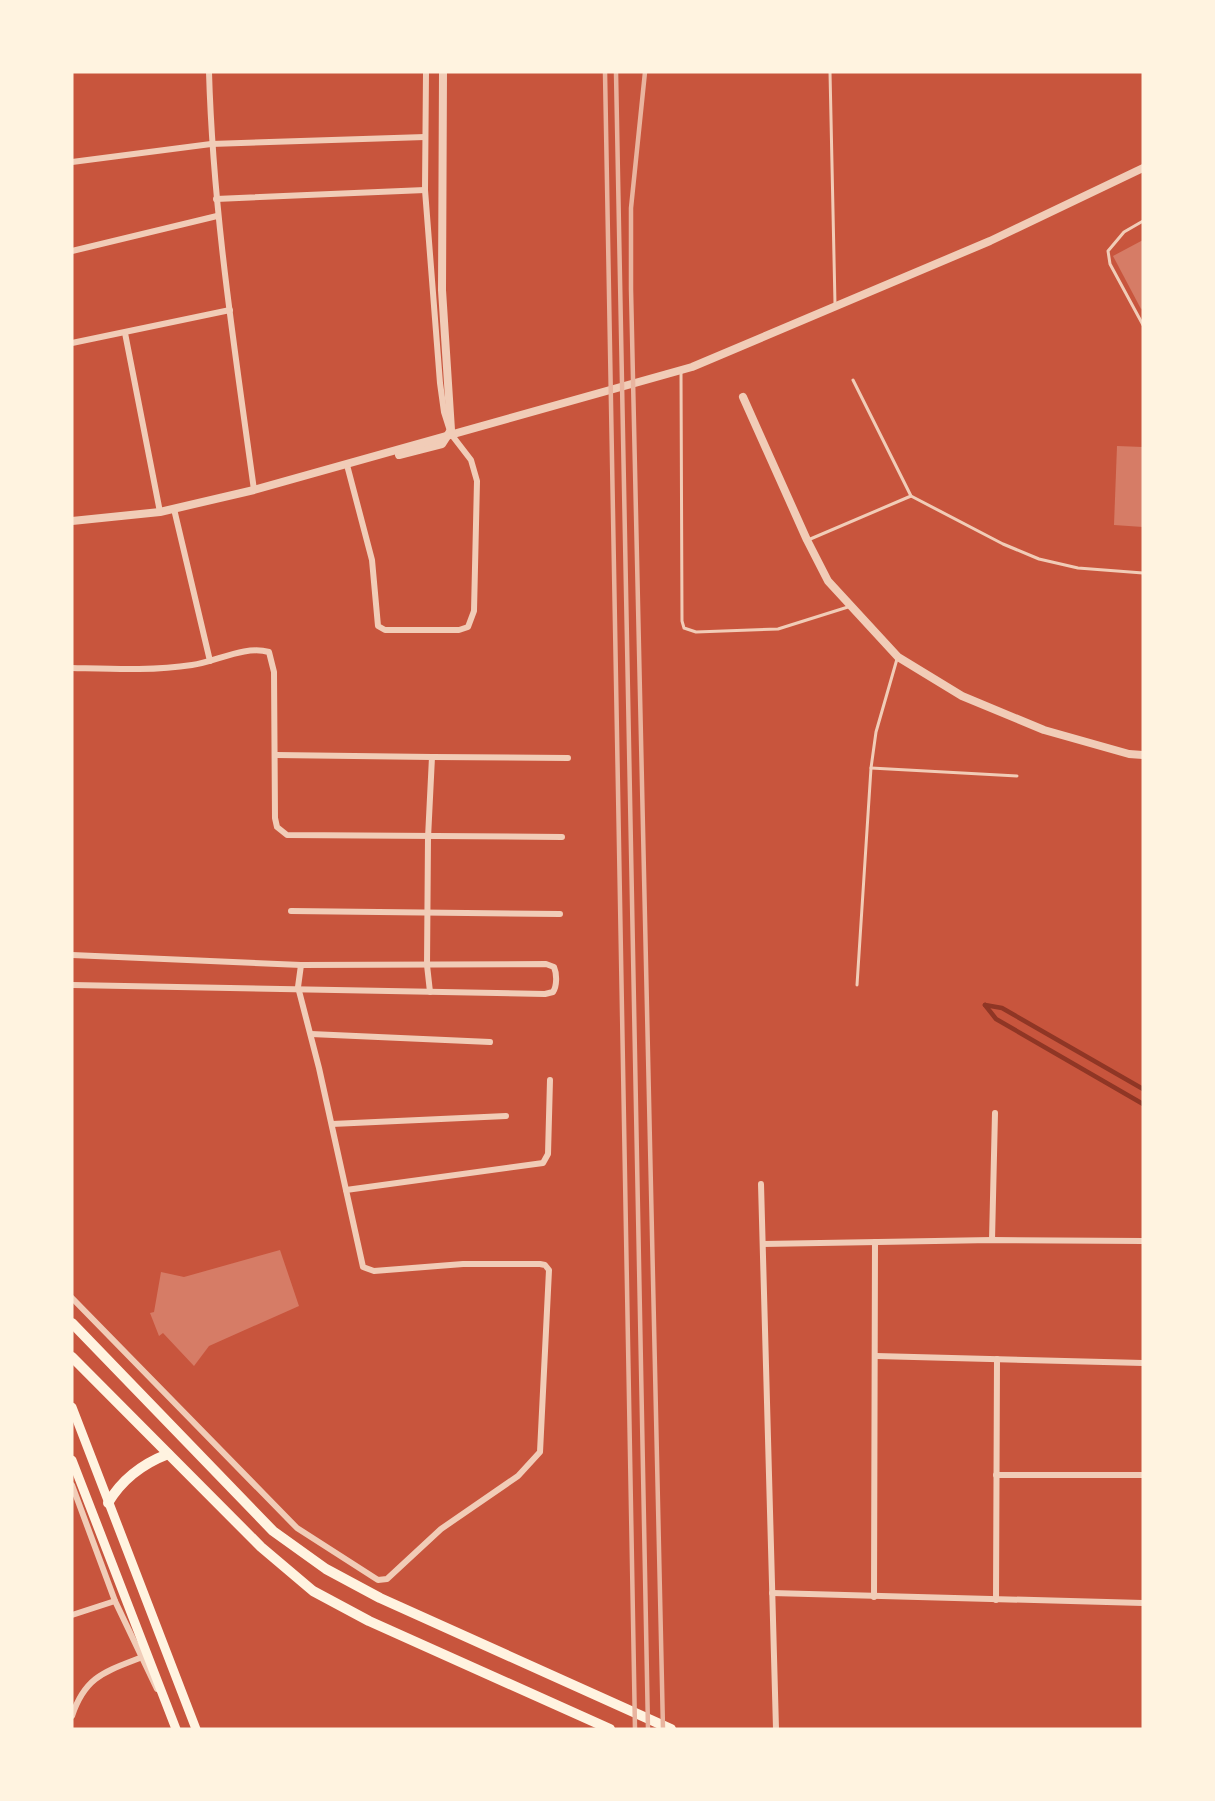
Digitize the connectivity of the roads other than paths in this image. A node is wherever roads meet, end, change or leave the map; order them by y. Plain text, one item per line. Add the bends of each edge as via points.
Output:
1 (209, 72) edge
2 (426, 72) edge
3 (443, 72) edge
4 (830, 72) edge
5 (425, 137) junction
6 (211, 144) junction
7 (72, 162) edge
8 (1143, 168) edge
9 (425, 190) junction
10 (216, 199) junction
11 (217, 216) junction
12 (1143, 221) edge
13 (72, 251) edge
14 (835, 306) junction
15 (230, 310) junction
16 (1143, 326) edge
17 (125, 333) junction
18 (72, 343) edge
19 (681, 370) junction
20 (853, 380) dead end
21 (743, 397) dead end
22 (451, 434) junction
23 (347, 465) junction
24 (254, 489) junction
25 (911, 496) junction
26 (174, 509) junction
27 (160, 512) junction
28 (72, 519) edge
29 (807, 540) junction
30 (1143, 573) edge
31 (850, 607) junction
32 (898, 657) junction
33 (210, 661) junction
34 (72, 668) edge
35 (276, 755) junction
36 (1143, 755) edge
37 (432, 757) junction
38 (568, 758) dead end
39 (872, 768) junction
40 (1017, 776) dead end
41 (561, 837) dead end
42 (428, 838) junction
43 (291, 911) dead end
44 (429, 914) junction
45 (560, 914) dead end
46 (72, 956) edge
47 (301, 965) junction
48 (428, 965) junction
49 (72, 985) edge
50 (857, 985) dead end
51 (298, 987) junction
52 (430, 992) junction
53 (310, 1035) junction
54 (490, 1042) dead end
55 (550, 1080) dead end
56 (995, 1113) dead end
57 (506, 1116) dead end
58 (332, 1124) junction
59 (761, 1184) dead end
60 (346, 1190) junction
61 (992, 1240) junction
62 (1143, 1241) edge
63 (875, 1242) junction
64 (763, 1244) junction
65 (72, 1298) edge
66 (72, 1323) edge
67 (876, 1356) junction
68 (72, 1358) edge
69 (997, 1359) junction
70 (1143, 1363) edge
71 (72, 1407) edge
72 (168, 1454) junction
73 (72, 1460) edge
74 (996, 1474) junction
75 (1143, 1475) edge
76 (72, 1485) edge
77 (108, 1503) junction
78 (772, 1593) junction
79 (874, 1597) junction
80 (115, 1600) junction
81 (996, 1600) junction
82 (1143, 1603) edge
83 (72, 1615) edge
84 (140, 1658) junction
85 (168, 1708) junction
86 (72, 1716) edge
87 (176, 1729) edge
88 (196, 1729) edge
89 (610, 1729) edge
90 (671, 1729) edge
91 (776, 1729) edge

1 - 6 street
2 - 5 street
3 - 28 street via 442,290 452,418 447,440 434,447 148,511
4 - 14 lane
5 - 6 street
5 - 9 street
6 - 7 street
6 - 10 street
8 - 14 street via 990,241
9 - 10 street
9 - 22 street via 440,383
10 - 11 street
11 - 13 street
11 - 15 street
12 - 16 lane via 1124,232 1108,251 1110,264
14 - 19 street
15 - 17 street
15 - 24 street
17 - 18 street
17 - 27 street
19 - 22 street
19 - 31 lane via 684,628 696,632 778,629
20 - 25 lane
21 - 29 street
22 - 23 street
22 - 23 street via 471,460 477,481 474,611 468,627 459,630 385,630 378,626 372,560
23 - 24 street
24 - 26 street
25 - 29 lane
25 - 30 lane via 1040,559 1078,568
26 - 27 street
26 - 33 street
27 - 28 street
29 - 31 street via 828,581
31 - 32 street
32 - 36 street via 962,696 1044,730
32 - 39 lane via 876,732
33 - 34 street via 159,669
33 - 35 street via 254,651 269,652 274,672
35 - 37 street
35 - 42 street via 275,818 281,833
37 - 38 street
37 - 42 street
39 - 40 lane
39 - 50 lane
41 - 42 street
42 - 44 street
43 - 44 street
44 - 45 street
44 - 48 street
46 - 47 street
47 - 48 street
47 - 51 street
48 - 52 street
48 - 52 street via 546,964 555,971 555,988 550,994
49 - 51 street
51 - 52 street
51 - 53 street
53 - 54 street
53 - 58 street
55 - 60 street via 548,1154 543,1162
56 - 61 street
57 - 58 street
58 - 60 street
59 - 64 street
60 - 65 street via 360,1262 368,1270 540,1264 545,1265 549,1278 540,1452 518,1476 441,1529 383,1581 297,1528
61 - 62 street
61 - 63 street
63 - 64 street
63 - 67 street
64 - 78 street
66 - 90 highway via 273,1531 326,1569 380,1598
67 - 69 street
67 - 79 street
68 - 72 highway
69 - 70 street
69 - 74 street
71 - 77 main road
72 - 77 highway via 124,1479
72 - 89 highway via 261,1547 313,1591 369,1621
73 - 85 main road
74 - 75 street
74 - 81 street
76 - 80 street
77 - 88 main road
78 - 79 street
78 - 91 street
79 - 81 street
80 - 83 street
80 - 84 street
81 - 82 street
84 - 85 street
84 - 86 street via 104,1672 89,1683
85 - 87 main road

